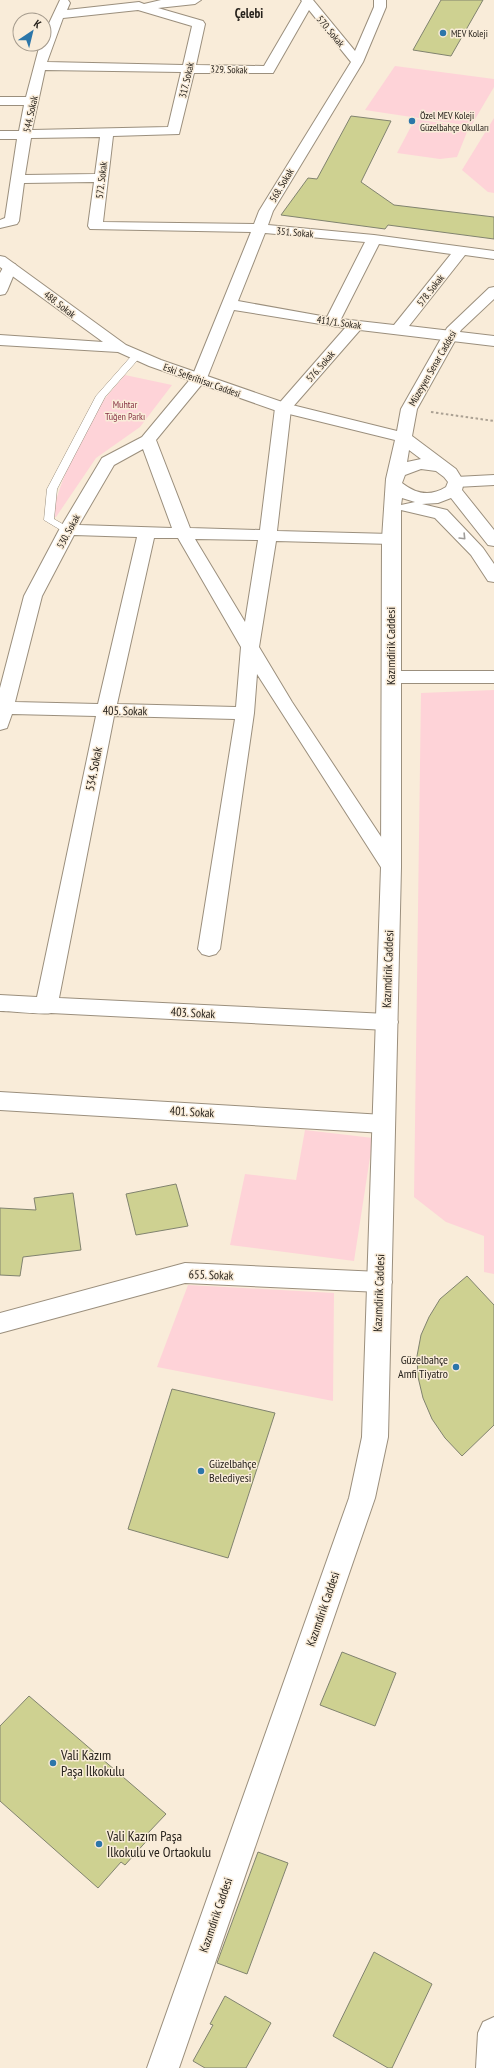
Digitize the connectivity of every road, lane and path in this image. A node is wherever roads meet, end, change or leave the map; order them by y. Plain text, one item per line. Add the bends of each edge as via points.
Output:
1 (66, 0) edge
2 (195, 0) edge
3 (380, 0) edge
4 (307, 2) edge
5 (139, 6) junction
6 (58, 15) junction
7 (356, 62) junction
8 (40, 66) junction
9 (188, 68) junction
10 (0, 101) edge
11 (32, 101) junction
12 (107, 133) junction
13 (25, 134) junction
14 (0, 135) edge
15 (101, 178) junction
16 (18, 179) junction
17 (0, 224) edge
18 (95, 226) joint
19 (260, 228) junction
20 (374, 239) junction
21 (461, 251) junction
22 (494, 255) edge
23 (5, 264) edge
24 (0, 291) edge
25 (494, 291) edge
26 (228, 304) junction
27 (332, 322) junction
28 (356, 325) junction
29 (398, 330) junction
30 (451, 337) junction
31 (0, 340) edge
32 (494, 341) edge
33 (121, 348) junction
34 (137, 355) junction
35 (199, 378) junction
36 (283, 408) junction
37 (409, 409) junction
38 (494, 421) edge
39 (403, 437) junction
40 (148, 440) junction
41 (441, 467) junction
42 (395, 478) junction
43 (494, 480) edge
44 (454, 486) junction
45 (426, 498) junction
46 (393, 509) junction
47 (441, 514) junction
48 (68, 530) junction
49 (147, 531) junction
50 (182, 531) junction
51 (268, 534) junction
52 (391, 538) junction
53 (494, 541) edge
54 (494, 577) edge
55 (250, 648) junction
56 (391, 677) junction
57 (494, 677) edge
58 (106, 711) junction
59 (245, 713) junction
60 (2, 714) edge
61 (391, 867) junction
62 (209, 949) dead end
63 (0, 1004) edge
64 (46, 1007) junction
65 (386, 1022) junction
66 (0, 1101) edge
67 (384, 1124) junction
68 (380, 1282) junction
69 (0, 1323) edge
70 (494, 2033) edge
71 (163, 2068) edge
72 (492, 2068) edge

1 - 6 street, 544. Sokak
2 - 5 street
3 - 7 street, 568. Sokak via 380,7
4 - 7 street, 570. Sokak
4 - 9 street, 329. Sokak via 268,70
5 - 6 street, 317. Sokak
5 - 9 street, 317. Sokak via 199,24
6 - 8 street, 544. Sokak
7 - 19 street, 568. Sokak via 266,211
8 - 9 street, 329. Sokak
8 - 11 street, 544. Sokak
9 - 12 street, 317. Sokak via 174,131
10 - 11 street
11 - 13 street, 544. Sokak
12 - 13 street, 317. Sokak
12 - 15 street, 572. Sokak
13 - 14 street, 317. Sokak
13 - 16 street, 544. Sokak
15 - 16 street
15 - 18 street, 572. Sokak
16 - 17 street, 544. Sokak via 12,221
18 - 19 street, 351. Sokak
19 - 20 street, 351. Sokak
19 - 26 street, 568. Sokak
20 - 21 street, 351. Sokak
20 - 27 street
21 - 22 street, 351. Sokak
21 - 29 street, 578. Sokak
23 - 24 street
23 - 33 street, 488. Sokak
25 - 30 street, Müzeyyen Senar Caddesi via 455,328
26 - 27 street, 411/1. Sokak
26 - 35 street, 568. Sokak
27 - 28 street, 411/1. Sokak
28 - 29 street, 411/1. Sokak
28 - 36 street, 576. Sokak
29 - 30 street, 411/1. Sokak
30 - 32 street, 411/1. Sokak
30 - 37 street, Müzeyyen Senar Caddesi
31 - 33 street, Eski Seferihisar Caddesi
33 - 34 street, Eski Seferihisar Caddesi
34 - 35 street, Eski Seferihisar Caddesi
34 - 48 lane via 101,396 52,489 49,520
35 - 36 street, Eski Seferihisar Caddesi
35 - 40 street, 530. Sokak
36 - 39 street, Eski Seferihisar Caddesi
36 - 51 street
37 - 38 path
37 - 39 street, Müzeyyen Senar Caddesi
39 - 41 street
39 - 42 street, Müzeyyen Senar Caddesi
40 - 48 street, 530. Sokak via 108,462
40 - 50 street
41 - 42 street via 421,464 407,467
41 - 44 street via 448,471
42 - 45 street via 404,494
42 - 46 street, Kazımdirik Caddesi
43 - 44 street
44 - 45 street via 440,497
44 - 53 street
45 - 47 street
46 - 47 street via 415,507
46 - 52 street, Kazımdirik Caddesi
47 -> 54 street via 477,552
48 - 49 street
48 - 60 street, 530. Sokak via 33,596
49 - 50 street
49 - 58 street, 534. Sokak
50 - 51 street
50 - 55 street
51 - 52 street
51 - 55 street
52 - 56 street, Kazımdirik Caddesi
55 - 59 street
55 - 61 street
56 - 57 street
56 - 61 street, Kazımdirik Caddesi
58 - 59 street, 405. Sokak
58 - 60 street, 405. Sokak
58 - 64 street, 534. Sokak
59 - 62 street
61 - 65 street, Kazımdirik Caddesi
63 - 64 street, 403. Sokak
64 - 65 street, 403. Sokak
65 - 67 street, Kazımdirik Caddesi
66 - 67 street, 401. Sokak
67 - 68 street, Kazımdirik Caddesi
68 - 69 street, 655. Sokak via 184,1273
68 - 71 street, Kazımdirik Caddesi via 375,1437 362,1498
70 - 72 street via 490,2061

